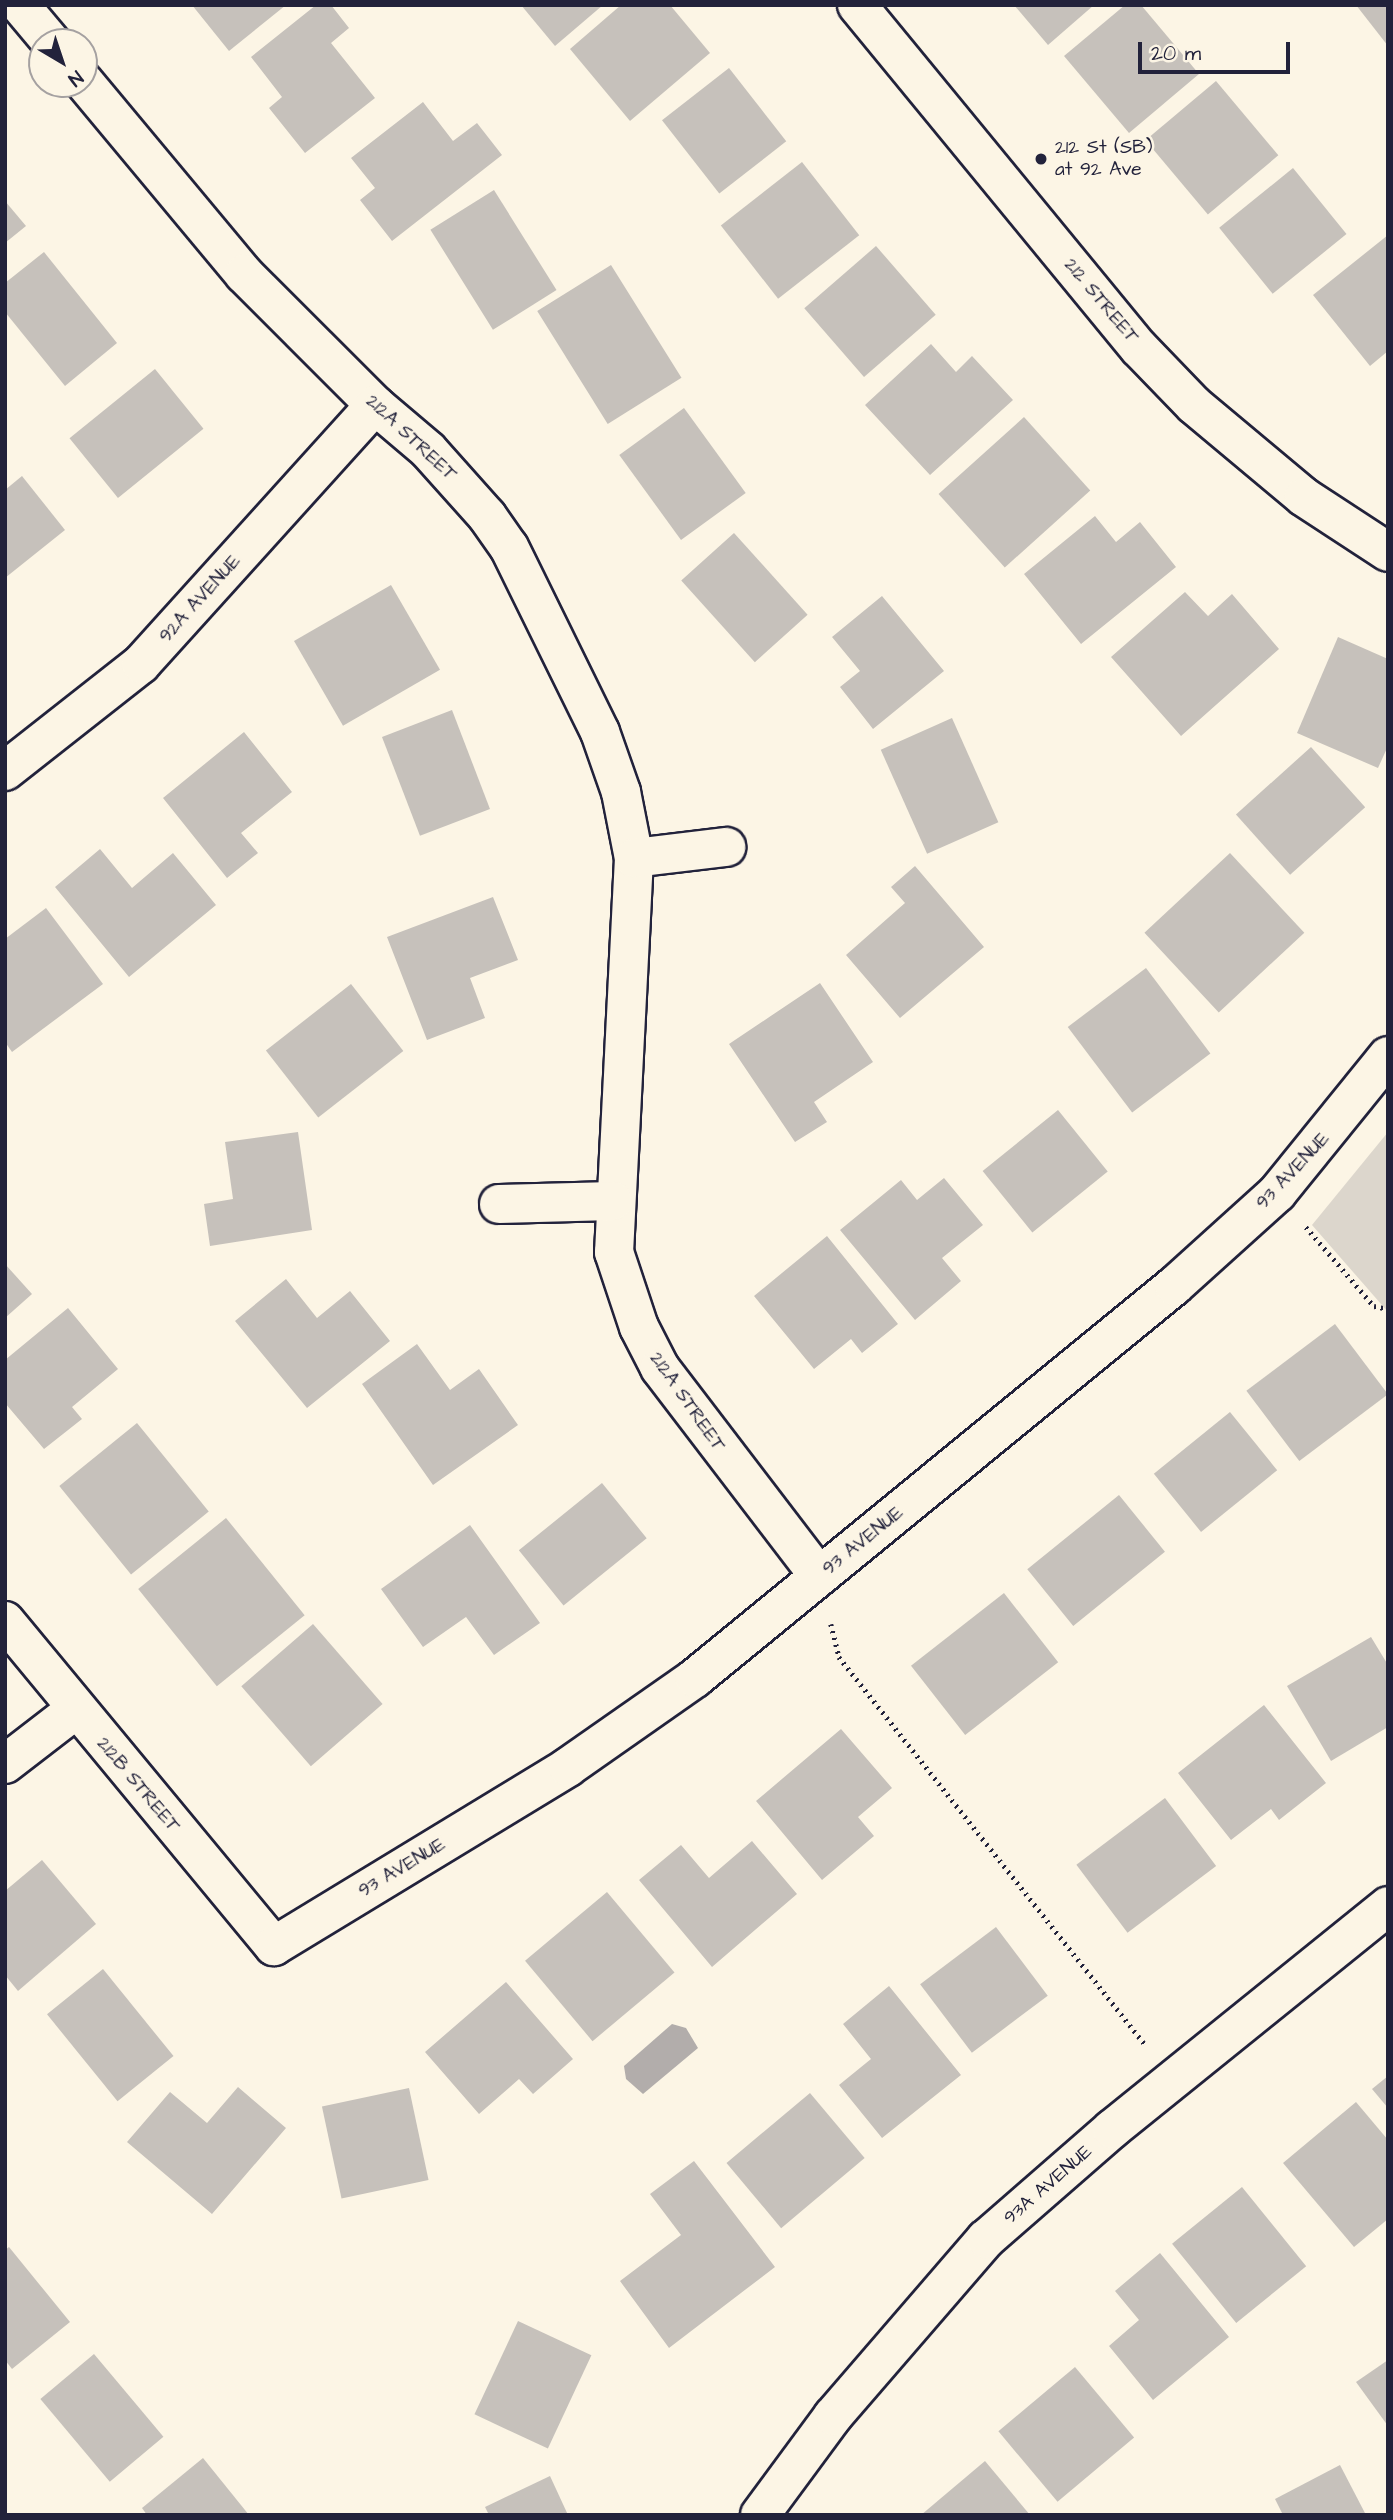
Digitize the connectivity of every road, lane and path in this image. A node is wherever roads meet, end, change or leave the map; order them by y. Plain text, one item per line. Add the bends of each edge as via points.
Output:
1 (20, 5) edge
2 (857, 5) edge
3 (39, 28) edge
4 (97, 98) edge
5 (375, 405) junction
6 (1388, 552) edge
7 (5, 771) edge
8 (726, 847) dead end
9 (634, 859) junction
10 (1388, 1056) edge
11 (1277, 1193) junction
12 (613, 1201) junction
13 (499, 1204) dead end
14 (1388, 1309) edge
15 (819, 1576) junction
16 (5, 1621) edge
17 (75, 1710) junction
18 (5, 1764) edge
19 (1388, 1906) edge
20 (274, 1946) joint
21 (1173, 2080) junction
22 (760, 2515) edge

1 - 3 street
2 - 6 street, 212 STREET via 1139,348 1194,405 1304,498
4 - 5 street, 212A STREET via 244,274
5 - 7 street, 92A AVENUE via 141,664
5 - 9 street, 212A STREET via 460,483 509,547 600,732 621,792
8 - 9 street
9 - 12 street, 212A STREET
10 - 11 street, 93 AVENUE
11 - 14 path via 1374,1306
11 - 15 street, 93 AVENUE via 1101,1349
12 - 13 street
12 - 15 street, 212A STREET via 614,1252 620,1275 660,1368
15 - 20 street, 93 AVENUE via 636,1721
15 - 21 path via 839,1657
16 - 17 street, 212B STREET
17 - 18 street
17 - 20 street, 212B STREET
19 - 21 street, 93A AVENUE
21 - 22 street, 93A AVENUE via 986,2239 842,2406

